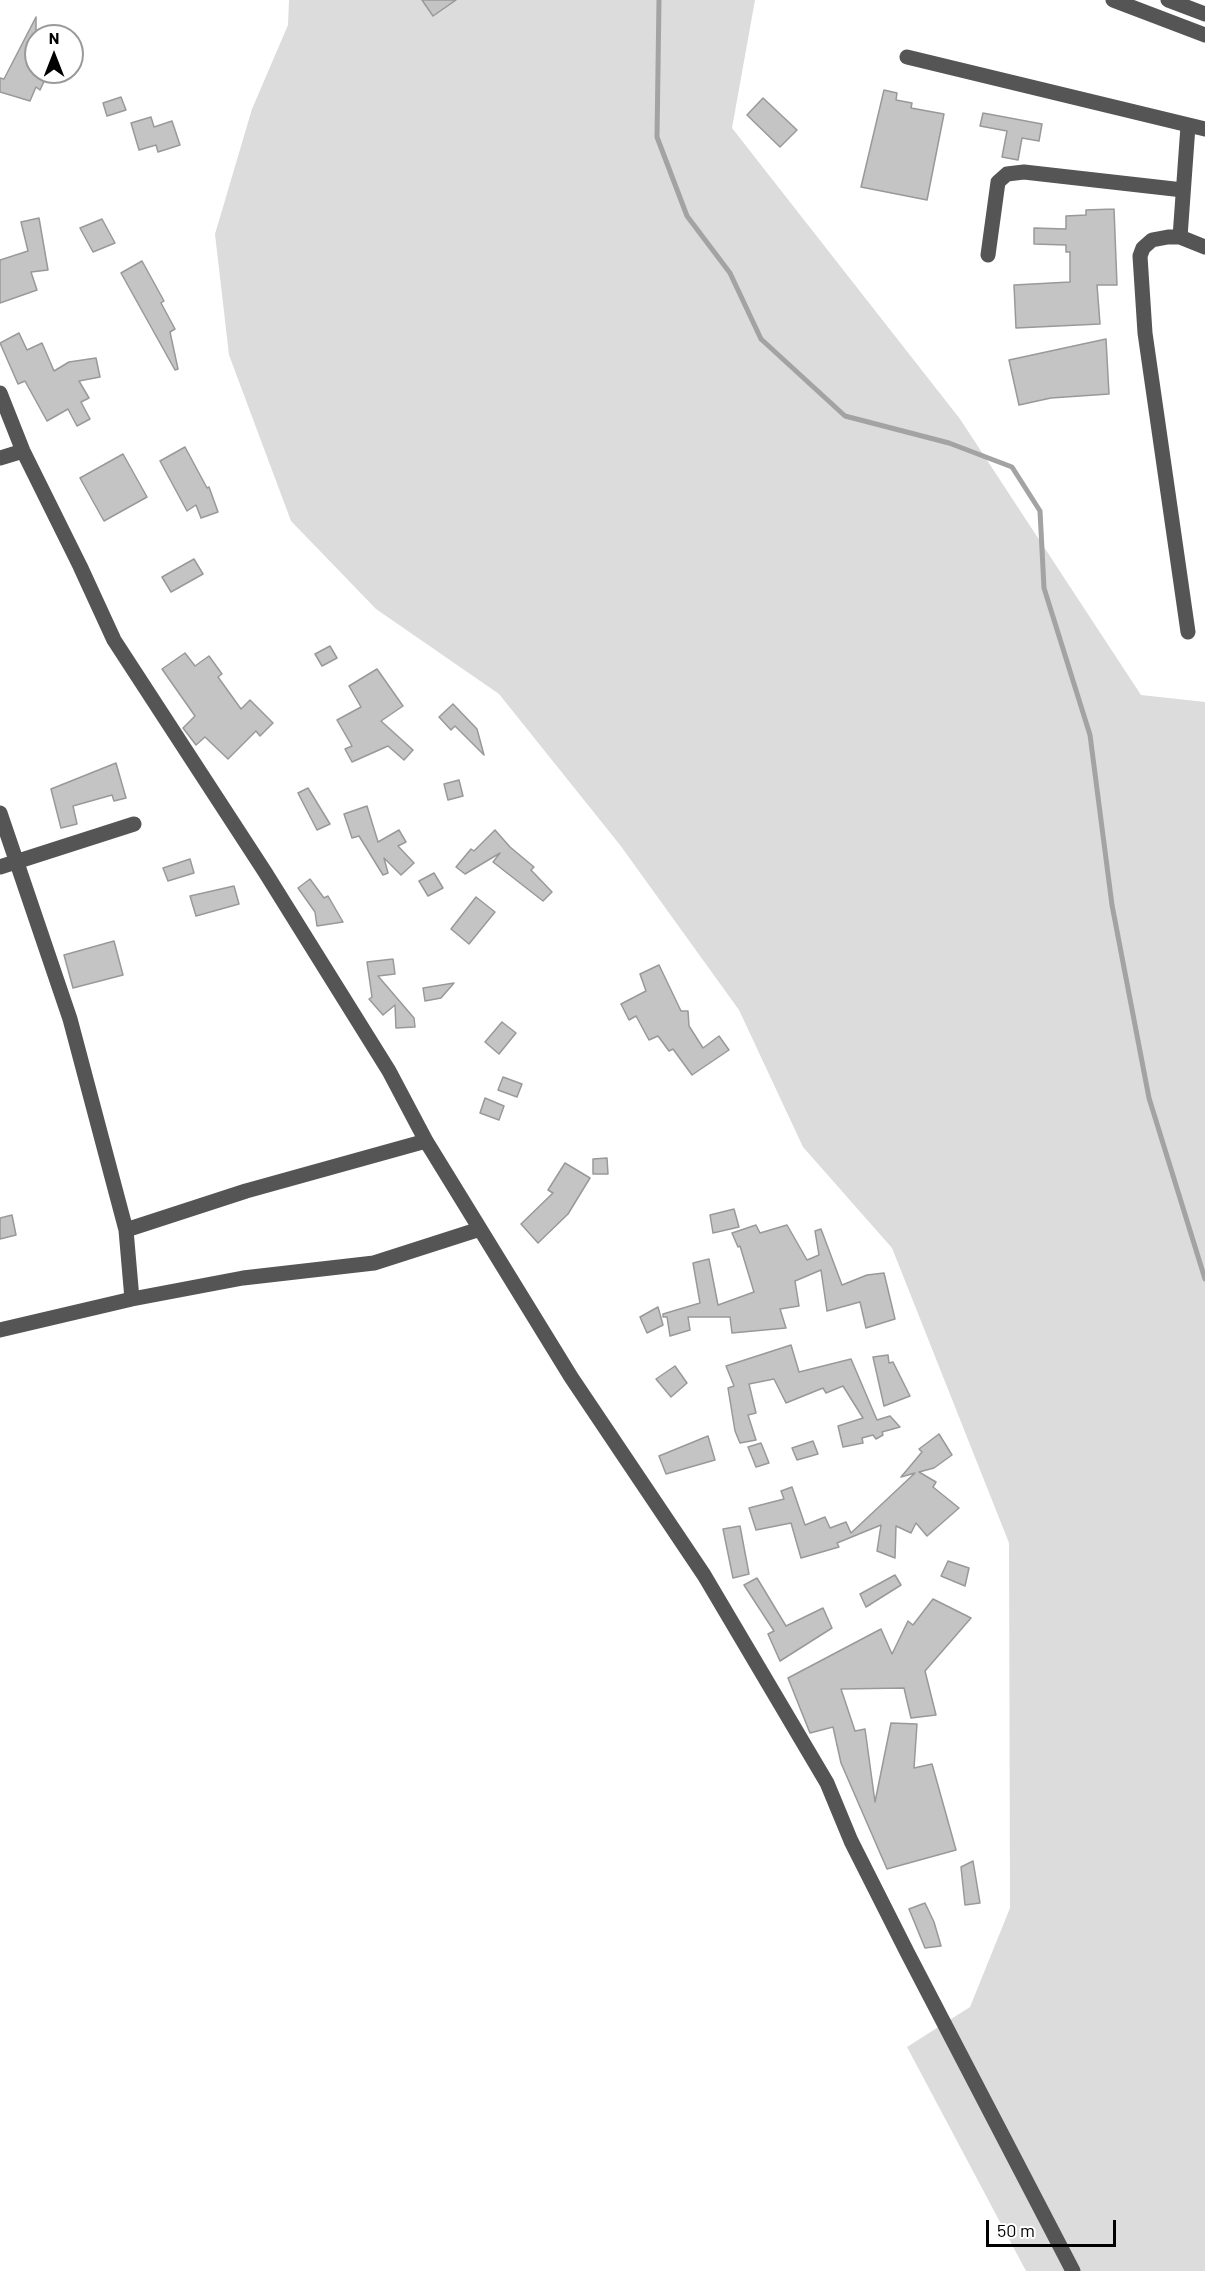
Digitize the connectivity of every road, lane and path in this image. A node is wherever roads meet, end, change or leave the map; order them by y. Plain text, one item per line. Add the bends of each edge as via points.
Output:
1 (1113, 0) edge
2 (1168, 0) edge
3 (1205, 14) edge
4 (1205, 35) edge
5 (907, 57) dead end
6 (1188, 126) junction
7 (1205, 129) edge
8 (1183, 190) junction
9 (1179, 237) junction
10 (1205, 247) edge
11 (988, 255) dead end
12 (0, 393) edge
13 (23, 451) junction
14 (0, 458) edge
15 (1188, 632) dead end
16 (0, 813) edge
17 (134, 824) dead end
18 (7, 865) edge
19 (426, 1141) junction
20 (480, 1229) junction
21 (126, 1230) junction
22 (132, 1299) junction
23 (0, 1330) edge
24 (1073, 2271) edge

1 - 4 street
2 - 3 street
5 - 6 street
6 - 7 street
6 - 8 street
8 - 9 street
8 - 11 street via 1024,172 1007,174 998,182
9 - 10 street
9 - 15 street via 1152,240 1140,256 1145,333
12 - 13 street
13 - 14 street
13 - 19 street via 114,640 389,1071
16 - 18 street
17 - 18 street
18 - 21 street via 70,1019
19 - 20 street
19 - 21 street via 246,1191
20 - 22 street via 374,1263 243,1278
20 - 24 street via 571,1377 704,1575 827,1783 851,1841
21 - 22 street
22 - 23 street

